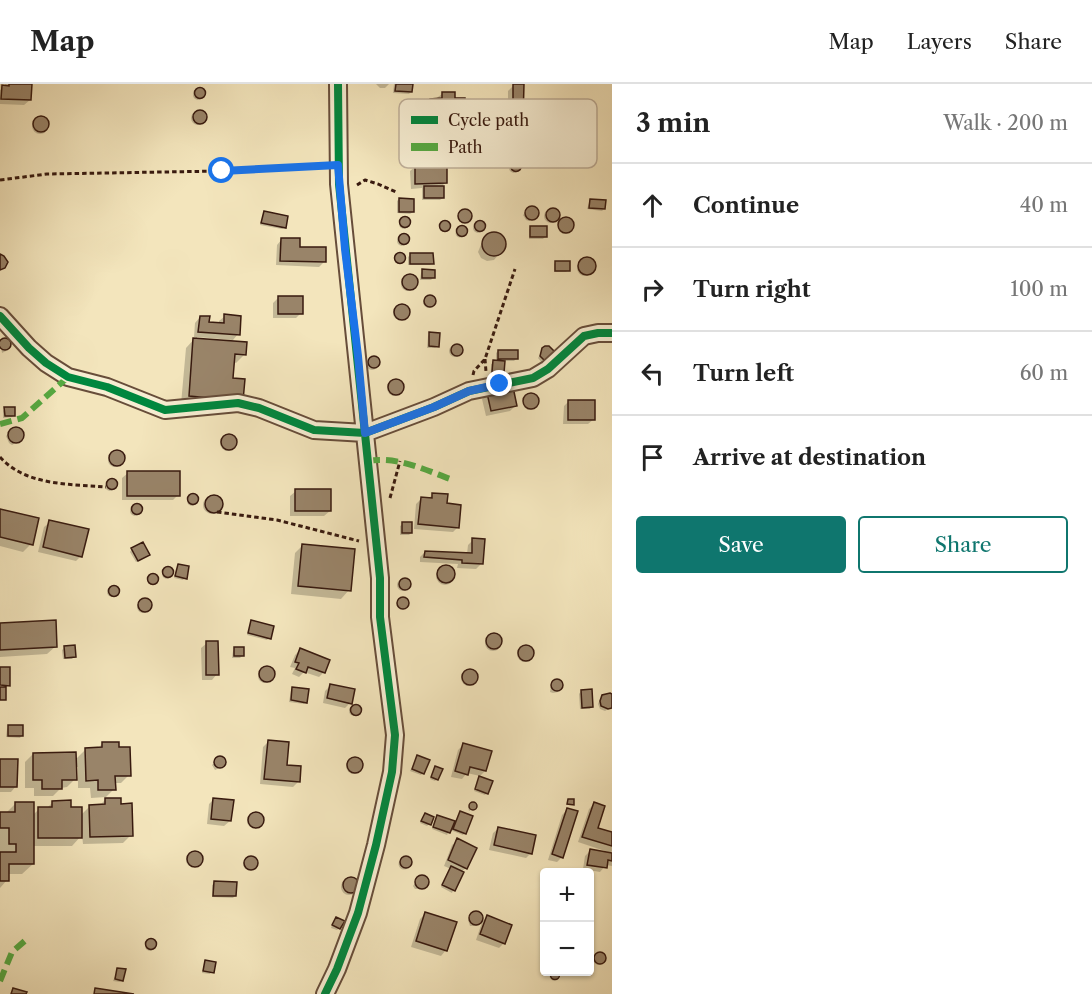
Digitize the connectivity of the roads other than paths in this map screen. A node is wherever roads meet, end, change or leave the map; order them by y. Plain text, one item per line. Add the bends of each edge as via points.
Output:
1 (338, 84) edge
2 (0, 316) edge
3 (612, 333) edge
4 (365, 433) junction
5 (325, 994) edge

1 - 4 street via 338,165
2 - 4 street via 29,348 69,377 159,408 171,411 238,403 314,430
3 - 4 street via 584,336 548,369 532,378 469,391
4 - 5 street via 380,578 380,617 395,735 392,772 358,913

